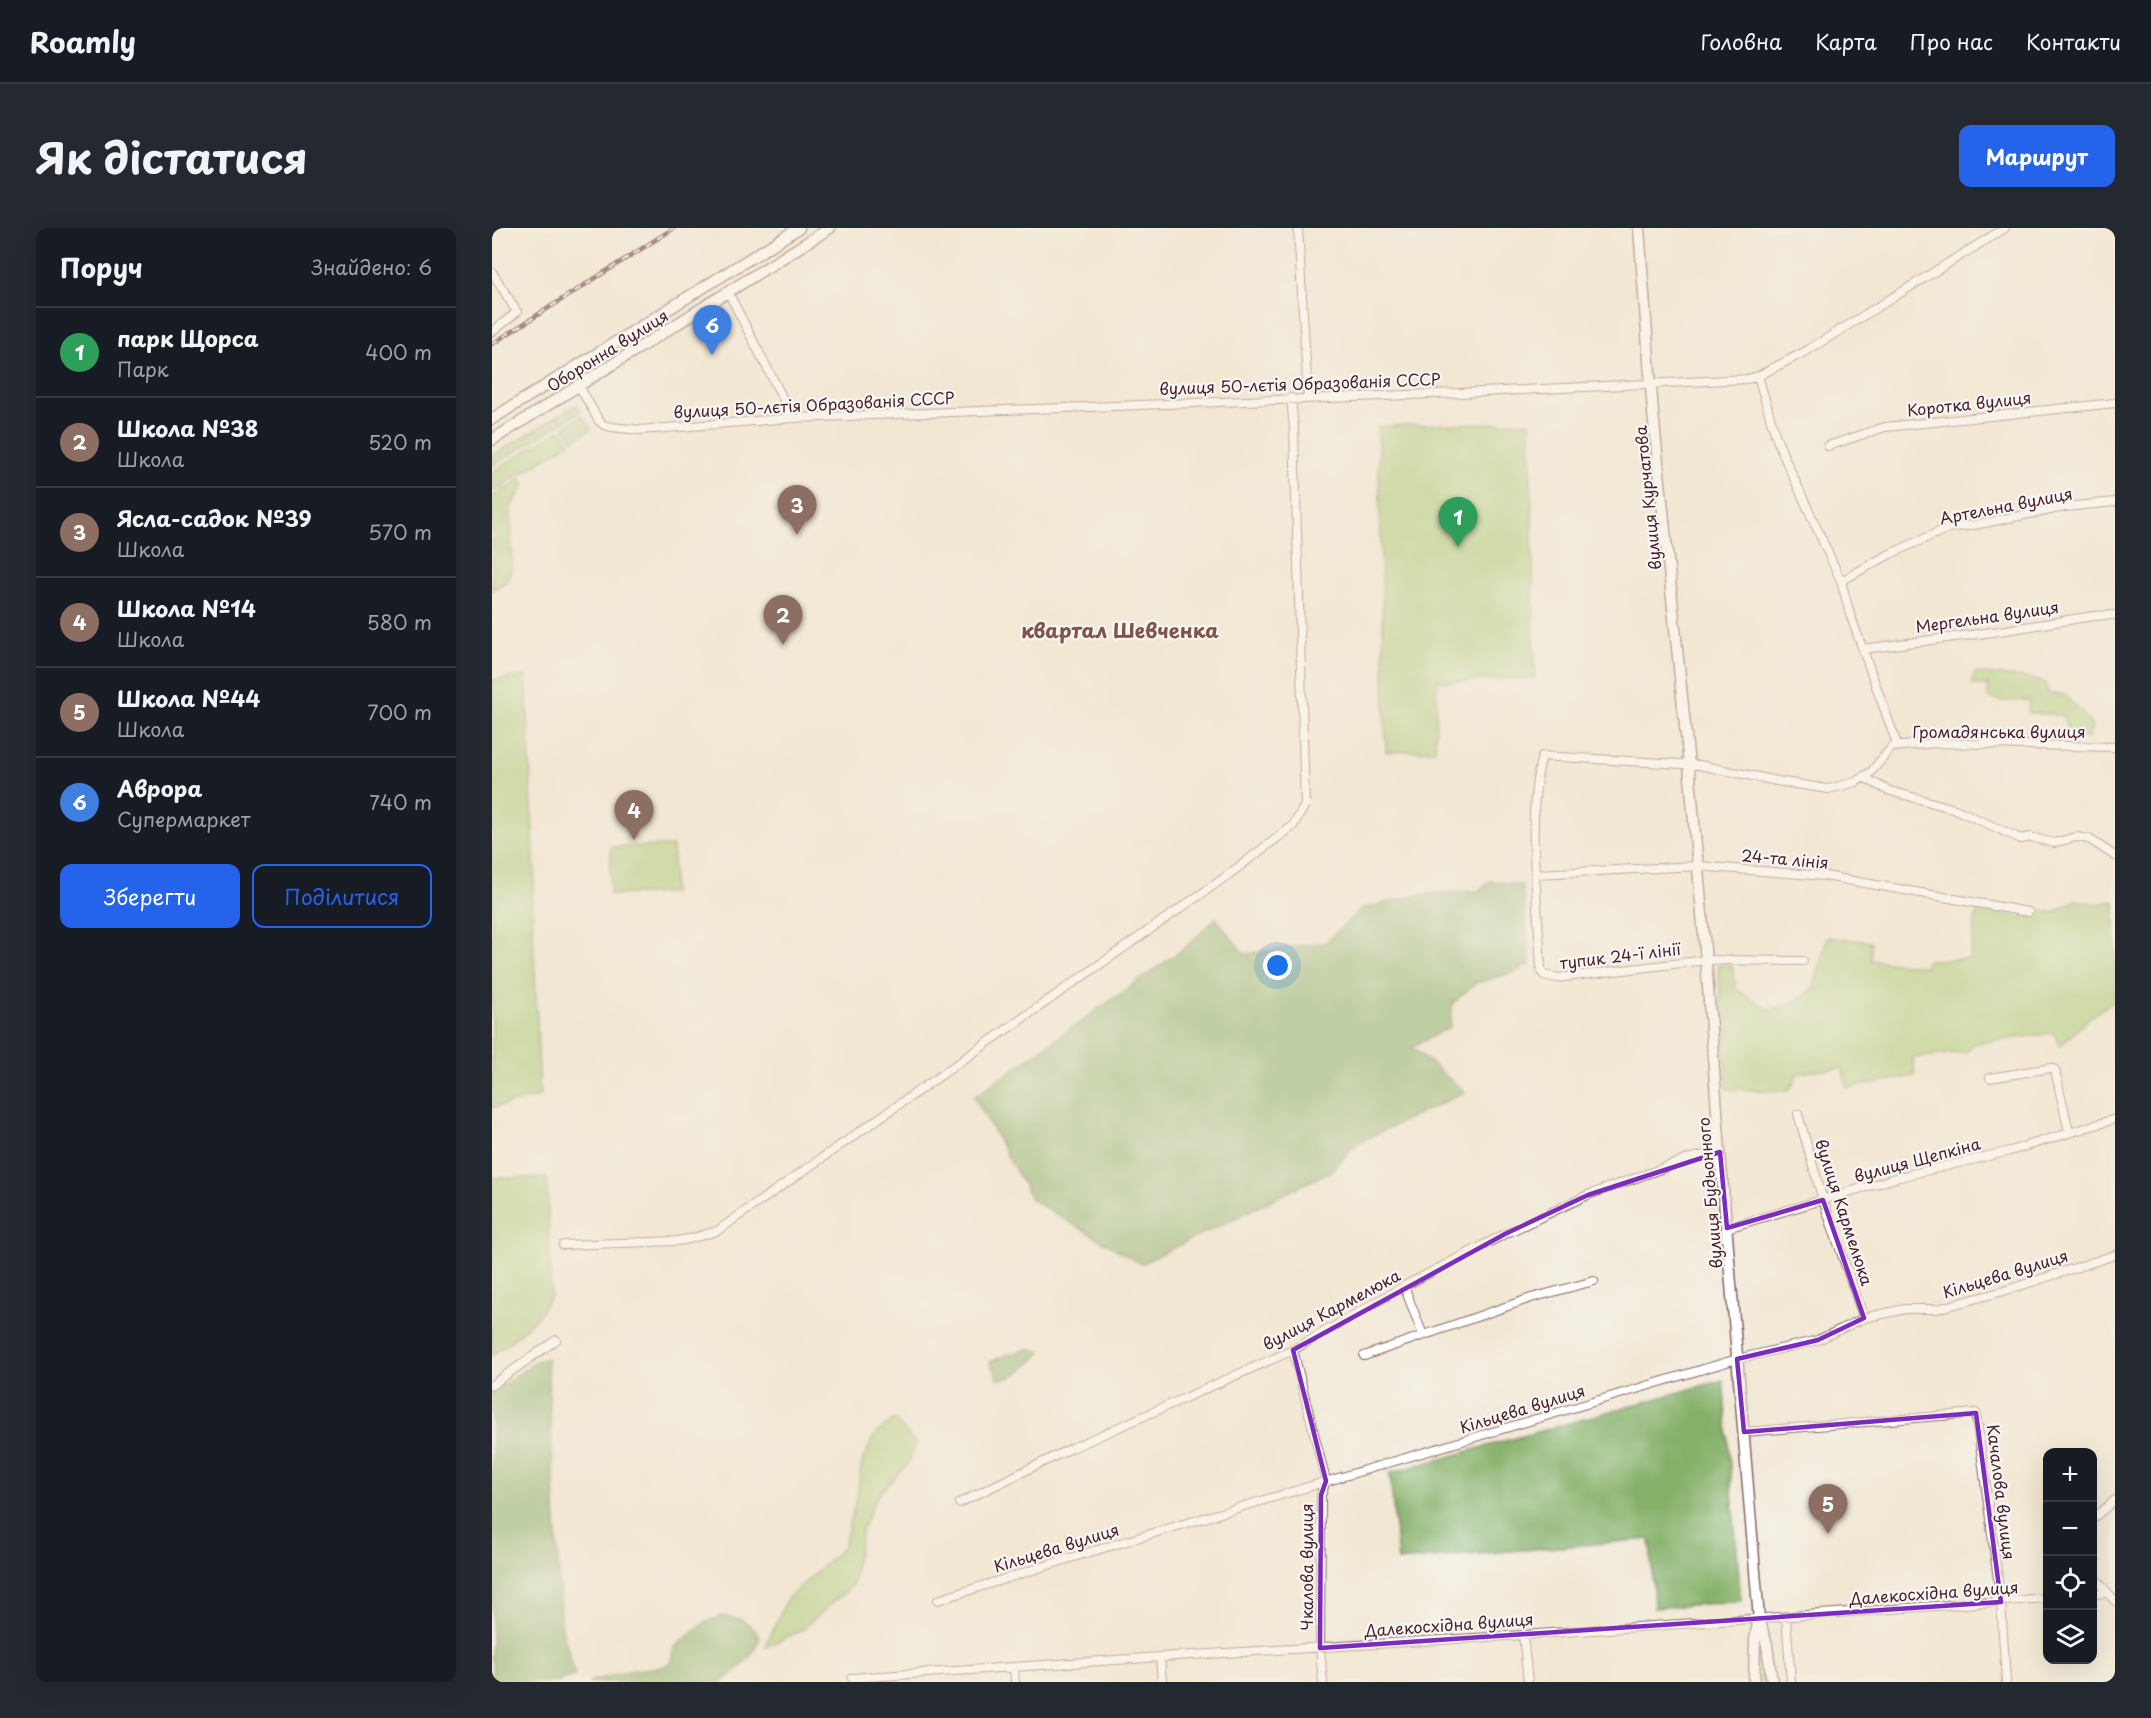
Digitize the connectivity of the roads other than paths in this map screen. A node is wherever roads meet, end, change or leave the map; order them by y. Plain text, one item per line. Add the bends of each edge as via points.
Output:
1 (799, 228) edge
2 (830, 228) edge
3 (1298, 228) edge
4 (1639, 228) edge
5 (2005, 228) edge
6 (492, 272) edge
7 (728, 292) junction
8 (492, 332) edge
9 (1758, 376) junction
10 (578, 384) junction
11 (1653, 384) junction
12 (1308, 397) junction
13 (1291, 398) junction
14 (2115, 403) edge
15 (793, 418) junction
16 (492, 419) edge
17 (492, 440) edge
18 (1828, 446) dead end
19 (2115, 502) edge
20 (1841, 581) junction
21 (2115, 615) edge
22 (1863, 649) junction
23 (1898, 747) junction
24 (2115, 747) edge
25 (1689, 765) junction
26 (1863, 777) junction
27 (2115, 856) edge
28 (1697, 866) junction
29 (1536, 874) junction
30 (2028, 912) dead end
31 (1706, 960) junction
32 (1803, 961) dead end
33 (1990, 1078) dead end
34 (1798, 1114) dead end
35 (2115, 1119) edge
36 (2069, 1132) junction
37 (1720, 1152) junction
38 (1823, 1200) junction
39 (1726, 1228) junction
40 (563, 1245) dead end
41 (2115, 1255) edge
42 (1594, 1281) dead end
43 (1404, 1286) junction
44 (1864, 1318) junction
45 (1423, 1335) junction
46 (556, 1340) dead end
47 (1293, 1350) junction
48 (1364, 1356) dead end
49 (1737, 1359) junction
50 (492, 1385) edge
51 (1744, 1432) junction
52 (1326, 1481) junction
53 (2115, 1500) edge
54 (959, 1503) dead end
55 (2097, 1515) edge
56 (2097, 1581) edge
57 (2108, 1593) junction
58 (2097, 1594) edge
59 (2043, 1598) edge
60 (938, 1600) dead end
61 (2115, 1601) edge
62 (2001, 1602) junction
63 (1786, 1617) junction
64 (1759, 1619) junction
65 (1523, 1635) junction
66 (1320, 1648) junction
67 (1160, 1657) junction
68 (1014, 1667) junction
69 (852, 1678) dead end
70 (866, 1679) edge
71 (1015, 1682) edge
72 (1162, 1682) edge
73 (1323, 1682) edge
74 (1528, 1682) edge
75 (1754, 1682) edge
76 (1772, 1682) edge
77 (1791, 1682) edge
78 (2006, 1682) edge

1 - 16 main road, Оборонна вулиця
2 - 7 main road, Оборонна вулиця
3 - 12 street
4 - 11 main road, вулиця Курчатова
5 - 9 street, вулиця 50-лєтія Образованія СССР via 1808,350
6 - 8 street via 517,312
7 - 10 main road, Оборонна вулиця
7 - 15 street
9 - 11 street, вулиця 50-лєтія Образованія СССР
9 - 20 street via 1786,461
10 - 15 street, вулиця 50-лєтія Образованія СССР via 599,421 611,427 640,430
10 - 17 main road, Оборонна вулиця
11 - 12 street, вулиця 50-лєтія Образованія СССР
11 - 25 main road, вулиця Курчатова
12 - 13 street, вулиця 50-лєтія Образованія СССР
13 - 15 street, вулиця 50-лєтія Образованія СССР
13 - 40 street via 1305,805 1293,826 717,1231 677,1241
14 - 18 street, Коротка вулиця via 1886,427
19 - 20 street, Артельна вулиця via 1948,528
20 - 22 street
21 - 22 street, Мергельна вулиця
22 - 23 street
23 - 24 street, Громадянська вулиця via 1936,743
23 - 26 street, Громадянська вулиця via 1892,747
25 - 26 street, Громадянська вулиця via 1828,789
25 - 28 main road, вулиця Будьонного
25 - 29 street, Громадянська вулиця via 1542,756 1535,798
26 - 27 street via 1887,790 1955,809 2021,839 2030,837 2054,843 2076,837 2089,839
28 - 29 street, 24-та лінія
28 - 30 street, 24-та лінія via 1825,876
28 - 31 main road, вулиця Будьонного
29 - 31 street, тупик 24-ї лінії via 1544,975 1557,978
31 - 32 street, тупик 24-ї лінії
31 - 37 main road, вулиця Будьонного
33 - 36 street via 2055,1070
34 - 38 street, вулиця Кармелюка
35 - 36 street, вулиця Щепкіна
36 - 38 street, вулиця Щепкіна
37 - 39 main road, вулиця Будьонного
37 - 43 street, вулиця Кармелюка via 1691,1158 1588,1195
38 - 39 street, вулиця Щепкіна
38 - 44 street, вулиця Кармелюка
39 - 49 main road, вулиця Будьонного
41 - 44 street, Кільцева вулиця via 1937,1309 1905,1309
42 - 45 street
43 - 45 street
43 - 47 street, вулиця Кармелюка
44 - 49 street, Кільцева вулиця via 1818,1340
45 - 48 street
46 - 50 street
47 - 52 street, Чкалова вулиця
47 - 54 street, вулиця Кармелюка
49 - 51 main road, вулиця Будьонного
49 - 52 street, Кільцева вулиця
51 - 62 street, Качалова вулиця via 1977,1413
51 - 64 main road, вулиця Будьонного
52 - 60 street, Кільцева вулиця
52 - 66 street, Чкалова вулиця via 1321,1495
53 - 55 street
56 - 57 street
57 - 58 street
57 - 61 street
59 - 62 street, Далекосхідна вулиця
62 - 63 street, Далекосхідна вулиця
62 - 78 street, Качалова вулиця
63 - 64 street, Далекосхідна вулиця
63 - 77 street
64 - 65 street, Далекосхідна вулиця
64 - 75 main road, вулиця Будьонного
64 - 76 main road, вулиця Будьонного
65 - 66 street, Далекосхідна вулиця
65 - 74 street
66 - 67 street, Далекосхідна вулиця
66 - 73 street, Чкалова вулиця
67 - 68 street, Далекосхідна вулиця
67 - 72 street
68 - 70 street, Далекосхідна вулиця
68 - 71 street
69 - 70 street, Далекосхідна вулиця

